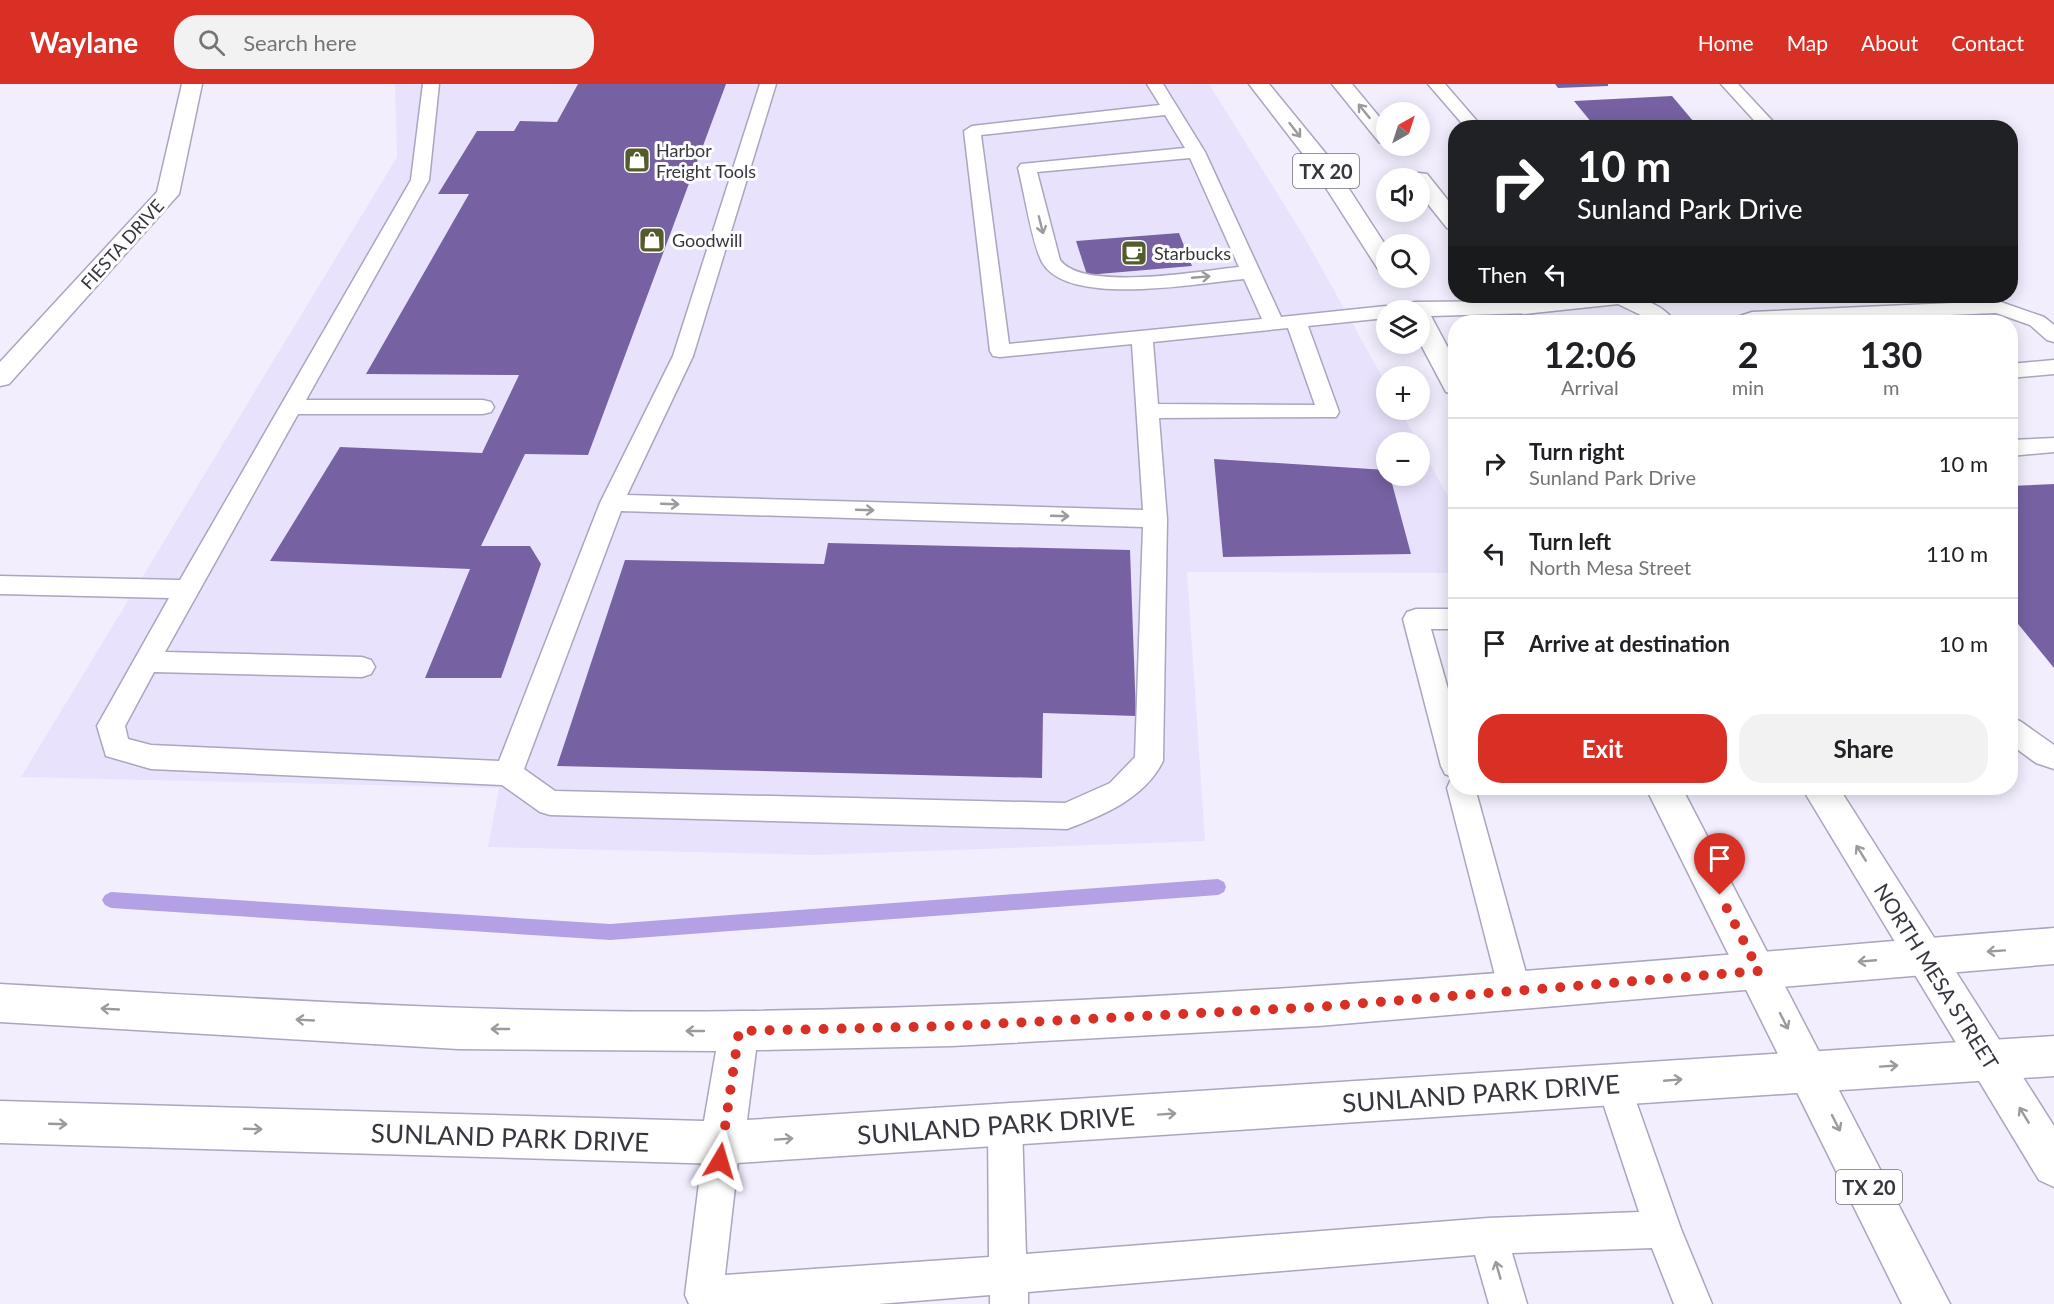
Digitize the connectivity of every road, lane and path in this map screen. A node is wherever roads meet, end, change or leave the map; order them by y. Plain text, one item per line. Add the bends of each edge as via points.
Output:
1 (192, 84) edge
2 (431, 84) edge
3 (768, 84) edge
4 (1155, 84) edge
5 (1259, 84) edge
6 (1342, 84) edge
7 (1436, 84) edge
8 (1729, 84) edge
9 (1171, 109) junction
10 (1468, 120) edge
11 (1763, 120) edge
12 (1196, 152) junction
13 (1403, 159) edge
14 (1448, 212) edge
15 (1376, 248) edge
16 (1252, 272) junction
17 (1430, 302) edge
18 (1448, 303) edge
19 (1450, 303) edge
20 (1566, 303) edge
21 (1632, 303) edge
22 (1523, 308) edge
23 (1376, 313) edge
24 (1659, 315) edge
25 (1819, 315) edge
26 (1296, 321) junction
27 (1274, 323) junction
28 (2054, 336) edge
29 (1142, 337) junction
30 (1430, 341) edge
31 (2054, 367) edge
32 (2018, 370) edge
33 (1448, 373) edge
34 (0, 378) edge
35 (293, 407) junction
36 (483, 407) dead end
37 (1148, 411) junction
38 (2054, 445) edge
39 (2018, 447) edge
40 (612, 503) junction
41 (1155, 519) junction
42 (0, 585) edge
43 (187, 590) junction
44 (1448, 619) edge
45 (147, 662) junction
46 (362, 667) dead end
47 (2018, 735) edge
48 (1448, 740) edge
49 (2054, 757) edge
50 (508, 773) junction
51 (1463, 795) edge
52 (1668, 795) edge
53 (1824, 795) edge
54 (2054, 946) edge
55 (1925, 956) junction
56 (1759, 971) junction
57 (0, 980) edge
58 (1515, 991) junction
59 (0, 1003) edge
60 (68, 1007) junction
61 (739, 1031) junction
62 (2054, 1056) edge
63 (1990, 1060) junction
64 (1810, 1071) junction
65 (1614, 1085) junction
66 (0, 1122) edge
67 (1005, 1125) junction
68 (722, 1143) junction
69 (2054, 1165) edge
70 (1663, 1229) junction
71 (1488, 1236) junction
72 (1009, 1289) edge
73 (704, 1300) edge
74 (1508, 1304) edge
75 (1693, 1304) edge
76 (1927, 1304) edge

1 - 34 main road, FIESTA DRIVE via 168,194
2 - 35 lane via 420,180
3 - 40 lane via 683,356
4 - 9 lane
5 -> 15 main road, TX 20 via 1319,160
13 -> 6 main road, TX 20
7 - 10 lane
8 - 11 lane
9 - 12 lane
9 - 29 lane via 972,130 1000,351
12 - 16 lane
12 -> 16 lane via 1028,168 1044,240 1057,270 1108,285
13 - 14 main road, TX 20
16 - 27 lane
17 - 18 main road
19 - 22 main road
20 - 22 lane
21 - 24 lane
23 - 26 lane
25 - 28 lane via 1998,307 2037,321
26 - 27 lane
26 - 37 lane via 1328,412
27 - 29 lane
29 - 37 lane
30 - 33 main road
31 - 32 lane
35 - 36 lane
35 - 43 lane
37 - 41 lane
38 - 39 lane
40 -> 41 lane
40 - 50 lane
41 - 50 lane via 1149,761 1120,792 1068,816 550,803
42 - 43 lane
43 - 45 lane
44 - 48 lane via 1416,620
45 - 46 lane
45 - 50 lane via 111,726 116,748 151,757
47 - 49 lane
51 - 58 lane
52 - 56 main road, TX 20
55 -> 53 main road, NORTH MESA STREET
54 -> 55 main road
55 -> 56 main road
55 - 63 main road, NORTH MESA STREET
56 - 58 main road
56 -> 64 main road, TX 20
57 - 60 main road
58 - 61 main road via 1318,1007 999,1024
59 - 60 main road
61 -> 60 main road via 458,1029
61 - 68 main road
62 - 63 main road, SUNLAND PARK DRIVE
64 -> 63 main road, SUNLAND PARK DRIVE
69 -> 63 main road, NORTH MESA STREET
65 -> 64 main road, SUNLAND PARK DRIVE
64 -> 76 main road, TX 20
67 -> 65 main road, SUNLAND PARK DRIVE
65 - 70 lane
66 -> 68 main road, SUNLAND PARK DRIVE
68 -> 67 main road, SUNLAND PARK DRIVE
67 - 72 lane
68 - 73 lane
70 - 71 lane
70 - 75 lane
71 - 72 lane
74 -> 71 lane
72 - 73 lane via 843,1288

